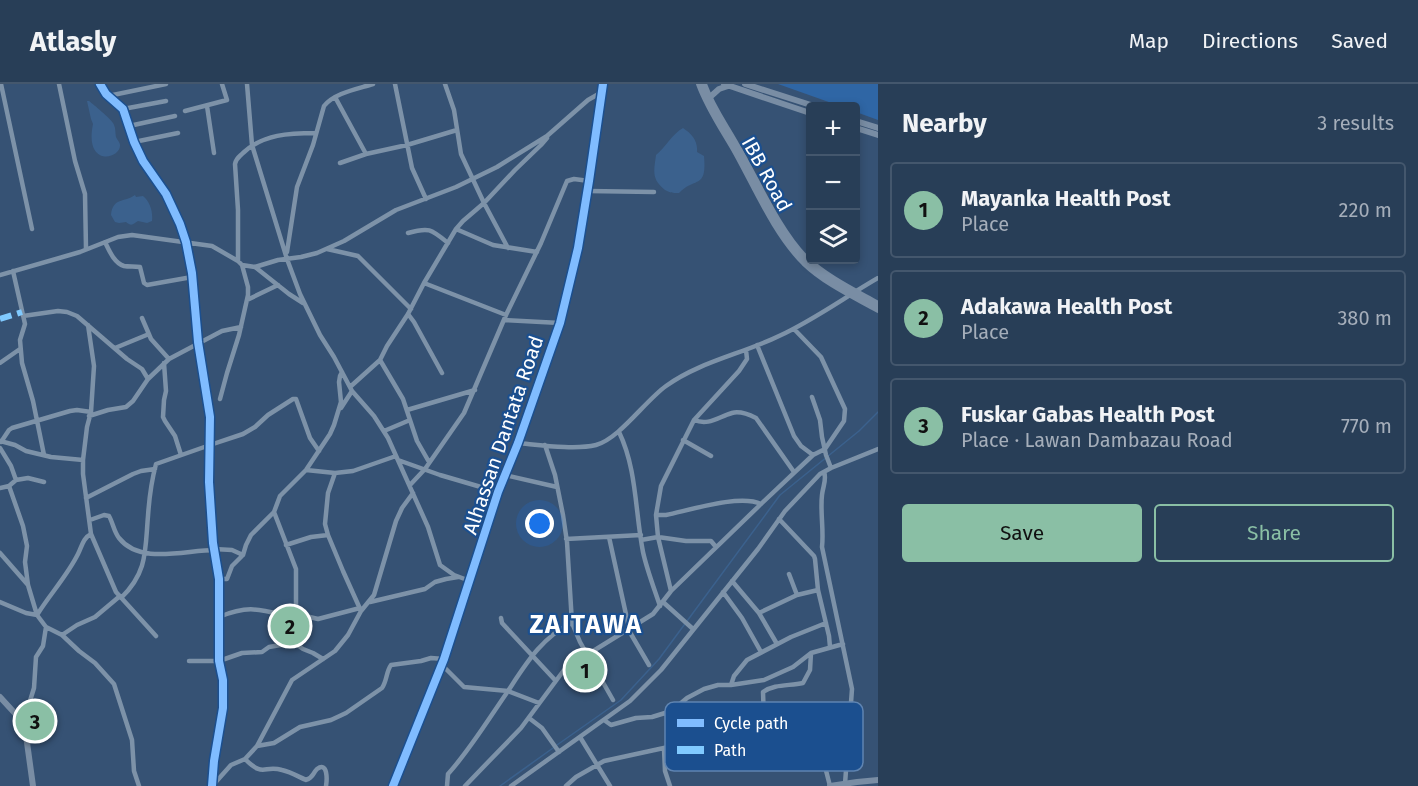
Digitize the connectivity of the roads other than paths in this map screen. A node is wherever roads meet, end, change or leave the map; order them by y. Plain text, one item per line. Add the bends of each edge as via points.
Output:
1 (1, 84) edge
2 (59, 84) edge
3 (100, 84) edge
4 (166, 84) edge
5 (222, 84) edge
6 (247, 84) edge
7 (348, 84) edge
8 (373, 84) edge
9 (395, 84) edge
10 (445, 84) edge
11 (603, 84) edge
12 (699, 84) edge
13 (704, 84) edge
14 (745, 84) edge
15 (726, 85) edge
16 (348, 92) junction
17 (602, 92) junction
18 (108, 96) junction
19 (335, 98) junction
20 (709, 98) junction
21 (166, 101) dead end
22 (806, 103) edge
23 (207, 106) junction
24 (123, 109) junction
25 (185, 111) dead end
26 (806, 112) edge
27 (175, 116) dead end
28 (860, 123) edge
29 (129, 126) junction
30 (878, 128) edge
31 (457, 130) junction
32 (860, 130) edge
33 (178, 133) dead end
34 (316, 133) junction
35 (878, 135) edge
36 (548, 136) junction
37 (134, 142) junction
38 (252, 145) junction
39 (407, 145) junction
40 (214, 153) dead end
41 (366, 154) junction
42 (340, 163) dead end
43 (473, 180) junction
44 (590, 181) junction
45 (588, 191) junction
46 (654, 192) dead end
47 (426, 198) junction
48 (484, 202) junction
49 (32, 229) dead end
50 (456, 229) junction
51 (408, 233) dead end
52 (105, 242) junction
53 (186, 242) junction
54 (448, 243) junction
55 (508, 248) junction
56 (86, 249) junction
57 (327, 249) junction
58 (537, 252) junction
59 (287, 257) junction
60 (240, 263) junction
61 (255, 267) junction
62 (13, 271) junction
63 (0, 275) edge
64 (192, 277) junction
65 (878, 278) edge
66 (424, 283) junction
67 (278, 285) junction
68 (853, 293) junction
69 (247, 300) junction
70 (304, 304) junction
71 (878, 304) edge
72 (878, 310) edge
73 (409, 312) junction
74 (23, 316) junction
75 (506, 317) junction
76 (142, 318) dead end
77 (560, 323) junction
78 (88, 325) junction
79 (240, 327) junction
80 (794, 329) junction
81 (149, 334) junction
82 (198, 342) junction
83 (758, 345) junction
84 (115, 348) junction
85 (20, 349) junction
86 (746, 350) junction
87 (380, 360) junction
88 (166, 361) junction
89 (0, 363) edge
90 (342, 372) junction
91 (442, 373) dead end
92 (147, 380) junction
93 (351, 389) junction
94 (475, 390) junction
95 (813, 397) dead end
96 (220, 399) dead end
97 (407, 410) junction
98 (338, 413) junction
99 (90, 414) junction
100 (38, 420) junction
101 (410, 420) junction
102 (694, 420) junction
103 (384, 432) junction
104 (619, 432) junction
105 (683, 440) junction
106 (0, 441) edge
107 (518, 443) junction
108 (210, 445) junction
109 (544, 446) junction
110 (0, 448) edge
111 (825, 449) junction
112 (878, 449) edge
113 (319, 451) junction
114 (44, 455) junction
115 (181, 455) junction
116 (813, 455) junction
117 (711, 456) dead end
118 (397, 458) junction
119 (83, 460) junction
120 (429, 462) junction
121 (831, 468) junction
122 (155, 469) junction
123 (425, 469) junction
124 (306, 470) junction
125 (795, 472) junction
126 (824, 472) junction
127 (335, 473) junction
128 (505, 476) junction
129 (16, 480) junction
130 (44, 482) dead end
131 (410, 485) junction
132 (9, 486) junction
133 (558, 487) junction
134 (0, 488) edge
135 (498, 492) junction
136 (413, 493) junction
137 (86, 498) junction
138 (761, 504) junction
139 (274, 512) junction
140 (656, 515) junction
141 (779, 519) junction
142 (90, 520) junction
143 (92, 534) junction
144 (328, 535) junction
145 (609, 537) junction
146 (641, 537) junction
147 (658, 537) junction
148 (566, 540) junction
149 (286, 545) junction
150 (716, 547) junction
151 (214, 549) junction
152 (0, 553) edge
153 (146, 553) junction
154 (243, 555) junction
155 (789, 574) dead end
156 (458, 577) junction
157 (219, 579) junction
158 (470, 581) junction
159 (732, 581) junction
160 (28, 585) junction
161 (818, 590) junction
162 (671, 591) junction
163 (723, 592) junction
164 (797, 595) junction
165 (121, 597) junction
166 (0, 602) edge
167 (369, 602) junction
168 (662, 604) junction
169 (361, 609) junction
170 (297, 611) junction
171 (759, 613) junction
172 (37, 615) junction
173 (219, 617) junction
174 (501, 618) dead end
175 (572, 623) junction
176 (826, 623) junction
177 (46, 627) junction
178 (691, 628) junction
179 (628, 629) junction
180 (62, 635) junction
181 (156, 636) dead end
182 (296, 644) junction
183 (777, 644) junction
184 (843, 644) junction
185 (830, 647) junction
186 (761, 652) junction
187 (811, 653) junction
188 (587, 655) junction
189 (531, 656) junction
190 (323, 659) junction
191 (219, 661) junction
192 (189, 662) dead end
193 (443, 662) junction
194 (649, 665) dead end
195 (555, 680) junction
196 (731, 685) junction
197 (508, 691) junction
198 (0, 697) edge
199 (613, 700) dead end
200 (683, 702) edge
201 (763, 702) edge
202 (851, 702) edge
203 (539, 703) junction
204 (665, 714) edge
205 (529, 718) junction
206 (603, 720) junction
207 (22, 721) junction
208 (580, 736) junction
209 (257, 746) junction
210 (557, 749) junction
211 (664, 749) joint
212 (245, 759) junction
213 (665, 760) edge
214 (597, 765) junction
215 (666, 771) edge
216 (826, 771) edge
217 (878, 780) edge
218 (213, 785) edge
219 (842, 785) edge
220 (33, 786) edge
221 (139, 786) edge
222 (326, 786) edge
223 (393, 786) edge
224 (447, 786) edge
225 (465, 786) edge
226 (511, 786) edge
227 (566, 786) edge
228 (610, 786) edge
229 (670, 786) edge
230 (830, 786) edge

1 - 49 street
2 - 56 street via 85,194
3 - 18 street
4 - 18 street
5 - 23 street via 227,100
6 - 38 street
7 - 16 street
8 - 16 street
9 - 39 street
10 - 31 street
11 - 17 main road, Alhassan Dantata Road
12 - 68 main road, IBB Road via 711,112 795,252 818,275
13 - 20 main road, IBB Road
14 - 22 main road
15 - 20 main road
15 - 26 main road
16 - 19 street
17 - 36 street
17 - 44 main road, Alhassan Dantata Road
18 - 24 street
19 - 34 street via 324,106
19 - 41 street
20 - 68 main road, IBB Road via 794,244 806,258
21 - 24 street
23 - 25 street
23 - 40 street
24 - 29 street
27 - 29 street
28 - 30 main road
29 - 37 street
31 - 39 street
31 - 43 street via 461,154
32 - 35 main road
33 - 37 street
34 - 38 street via 272,136
34 - 59 street via 297,187
36 - 43 street
36 - 48 street
37 - 53 street via 166,194
38 - 59 street
38 - 60 street via 235,161
39 - 41 street
39 - 47 street via 412,168
41 - 42 street
43 - 47 street
43 - 48 street
44 - 45 main road, Alhassan Dantata Road
44 - 58 street via 567,181
45 - 46 street
45 - 77 main road, Alhassan Dantata Road
47 - 57 street via 396,210
48 - 50 street
48 - 55 street
50 - 54 street
50 - 55 street
51 - 54 street via 423,229
52 - 53 street via 132,235
52 - 56 street
52 - 64 street via 120,264 140,267 147,285
53 - 60 street via 212,246
53 - 64 street
54 - 66 street
55 - 58 street
56 - 62 street
57 - 59 street
57 - 73 street via 358,256
58 - 75 street
59 - 61 street
59 - 70 street
60 - 61 street
60 - 69 street via 248,287
61 - 67 street
62 - 63 street
62 - 74 street
64 - 82 street
65 - 68 street
66 - 73 street
66 - 75 street
67 - 69 street
67 - 70 street
68 - 71 main road, IBB Road
68 - 72 main road, IBB Road
68 - 80 street
69 - 79 street
70 - 90 street
73 - 87 street
73 - 91 street
74 - 78 street via 67,312
74 - 85 street
75 - 77 street
75 - 94 street
76 - 81 street
77 - 107 main road, Alhassan Dantata Road
78 - 84 street
78 - 99 street via 94,360
79 - 82 street
79 - 96 street
80 - 83 street
80 - 111 street via 820,357 845,409 844,421
81 - 84 street
81 - 88 street
82 - 88 street
82 - 108 street via 210,411
83 - 86 street
83 - 116 street via 794,436
84 - 92 street via 142,369
85 - 89 street
85 - 100 street
86 - 102 street via 747,359 739,371
86 - 104 street via 678,378
87 - 93 street
87 - 97 street
88 - 92 street
88 - 115 street via 163,417
90 - 93 street
90 - 98 street
92 - 99 street via 126,406
93 - 98 street
93 - 103 street
94 - 97 street
94 - 120 street via 464,413
95 - 111 street
97 - 101 street
98 - 113 street
99 - 100 street via 77,410
99 - 119 street
100 - 106 street via 12,428
100 - 114 street
101 - 103 street
101 - 120 street
102 - 105 street
102 - 125 street via 709,422 734,413 756,418
103 - 118 street
104 - 109 street via 596,445
104 - 146 street via 627,450
105 - 117 street
105 - 140 street via 661,486
106 - 114 street
107 - 109 street
107 - 128 main road, Alhassan Dantata Road
108 - 113 street via 243,434 296,399
108 - 115 street
108 - 151 street
109 - 133 street
110 - 129 street
111 - 116 street
111 - 121 street
112 - 121 street
113 - 124 street
114 - 119 street
115 - 122 street via 156,464
116 - 125 street
118 - 123 street
118 - 127 street
118 - 131 street
119 - 137 street
120 - 123 street
121 - 126 street
122 - 137 street via 133,474
122 - 153 street
123 - 131 street
123 - 135 street
124 - 127 street
124 - 139 street via 280,496
125 - 138 street
126 - 141 street
126 - 184 street via 822,547
127 - 144 street via 328,493
128 - 133 street
128 - 135 main road, Alhassan Dantata Road
129 - 130 street
129 - 132 street
131 - 136 street
132 - 134 street
132 - 160 street via 27,546
133 - 148 street
135 - 158 main road, Alhassan Dantata Road
136 - 156 street via 440,565
136 - 167 street via 396,521 378,585
137 - 142 street
138 - 140 street via 734,500
138 - 150 street
139 - 149 street
139 - 154 street via 251,535
140 - 147 street
141 - 159 street
141 - 161 street via 814,556
142 - 143 street
142 - 153 street via 109,516 119,538 131,549
143 - 165 street via 111,583
143 - 172 street
144 - 149 street
144 - 169 street
145 - 146 street
145 - 148 street
145 - 179 street
146 - 147 street
146 - 168 street
147 - 150 street via 711,541
147 - 162 street
148 - 175 street
149 - 170 street via 296,569
150 - 162 street
151 - 153 street
151 - 154 street
151 - 157 street
152 - 160 street
153 - 165 street via 136,581
154 - 157 street via 234,563 227,579
155 - 164 street
156 - 158 street
156 - 167 street
157 - 173 street
158 - 193 main road, Alhassan Dantata Road
159 - 163 street
159 - 171 street
160 - 172 street
161 - 164 street
161 - 176 street
162 - 168 street
163 - 178 street
163 - 186 street
164 - 171 street
165 - 180 street
165 - 181 street
166 - 172 street
167 - 169 street
168 - 178 street
168 - 179 street
169 - 170 street via 318,619
169 - 190 street via 342,644
170 - 173 street via 286,616 262,609 237,610
170 - 182 street
171 - 183 street
172 - 177 street
173 - 191 street
174 - 189 street
175 - 188 street
175 - 189 street via 562,627
176 - 183 street
176 - 185 street
177 - 180 street
177 - 207 street via 44,646 36,657 34,688
178 - 206 street via 661,670 630,701
179 - 188 street
179 - 194 street
180 - 221 street via 114,684 132,741
182 - 190 street
182 - 191 street via 272,646 262,652 242,653
183 - 186 street
184 - 185 street
184 - 202 street
185 - 187 street
186 - 196 street via 747,660
187 - 196 street via 772,678
187 - 201 street via 810,670 803,683 768,688 763,692
188 - 195 street
188 - 199 street
189 - 195 street
189 - 197 street
190 - 209 street via 292,680
191 - 192 street
191 - 218 street via 223,708
193 - 197 street via 464,687
193 - 209 street via 431,658 391,665 382,688 346,713 300,727 274,743
193 - 223 main road, Alhassan Dantata Road
195 - 203 street
196 - 200 street via 704,689
197 - 203 street
197 - 224 street via 448,774
198 - 207 main road
203 - 205 street
204 - 206 street via 612,725
205 - 210 street
205 - 225 street
206 - 208 street
207 - 220 main road
208 - 210 street
208 - 214 street
209 - 212 street
210 - 226 street
211 - 213 street
211 - 214 street
212 - 218 street via 231,765
212 - 222 street via 258,770 283,770 306,780 321,767 327,773
214 - 227 street
214 - 228 street
215 - 229 street
216 - 230 street
217 - 219 main road
219 - 230 main road

